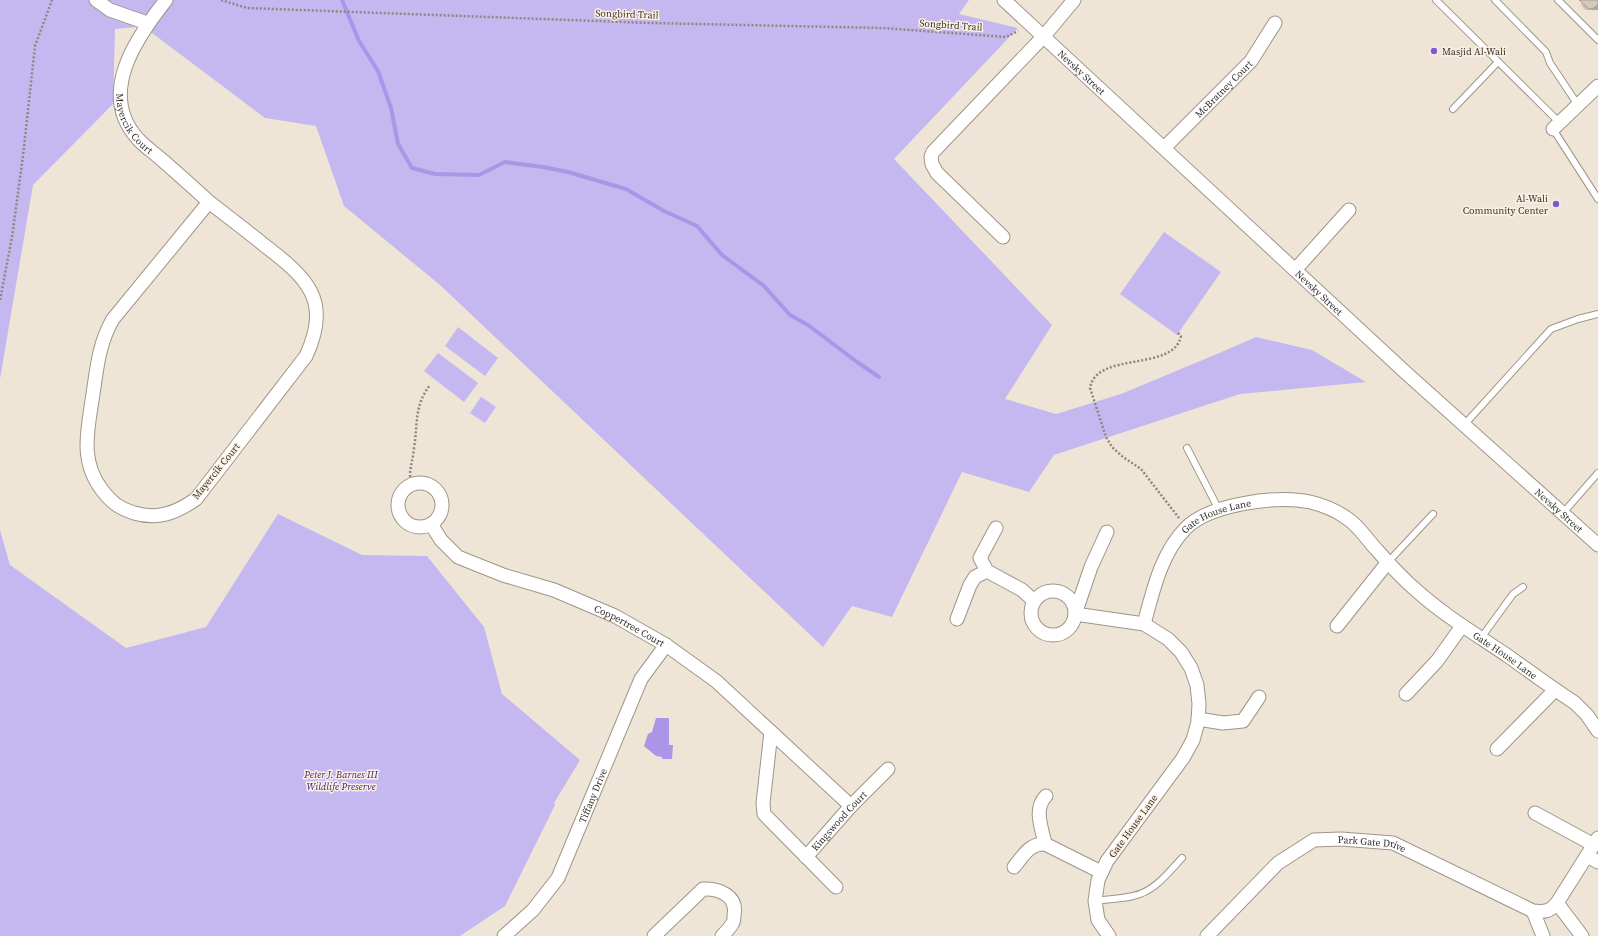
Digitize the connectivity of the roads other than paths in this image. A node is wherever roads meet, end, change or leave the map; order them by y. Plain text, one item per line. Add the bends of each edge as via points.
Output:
1 (96, 0) edge
2 (166, 0) edge
3 (1004, 0) edge
4 (1074, 0) edge
5 (1436, 0) edge
6 (1495, 0) edge
7 (1558, 0) edge
8 (148, 23) junction
9 (1275, 23) dead end
10 (1044, 36) junction
11 (1598, 40) edge
12 (1498, 62) junction
13 (1598, 86) edge
14 (1578, 105) junction
15 (1453, 109) dead end
16 (1557, 126) junction
17 (1164, 148) junction
18 (1598, 199) edge
19 (209, 202) junction
20 (1349, 210) dead end
21 (1003, 237) dead end
22 (1295, 270) junction
23 (1598, 314) edge
24 (1464, 425) junction
25 (1188, 448) dead end
26 (1598, 473) edge
27 (1220, 510) junction
28 (1563, 513) junction
29 (1433, 514) dead end
30 (431, 524) junction
31 (996, 528) dead end
32 (1107, 532) dead end
33 (1598, 545) edge
34 (1388, 562) junction
35 (987, 571) junction
36 (1523, 587) dead end
37 (1034, 601) junction
38 (1075, 614) junction
39 (957, 619) dead end
40 (1144, 624) junction
41 (1337, 626) dead end
42 (1462, 626) junction
43 (1481, 638) junction
44 (666, 645) junction
45 (1555, 690) junction
46 (1406, 694) dead end
47 (1260, 697) dead end
48 (1198, 719) junction
49 (1598, 731) edge
50 (771, 732) junction
51 (1498, 749) dead end
52 (888, 769) dead end
53 (1046, 796) dead end
54 (851, 806) junction
55 (1535, 813) dead end
56 (1045, 844) junction
57 (1594, 850) edge
58 (806, 857) junction
59 (1182, 858) dead end
60 (1014, 867) dead end
61 (1101, 872) junction
62 (836, 887) dead end
63 (1095, 901) junction
64 (1557, 903) junction
65 (1534, 911) junction
66 (504, 936) edge
67 (654, 936) edge
68 (722, 936) edge
69 (1109, 936) edge
70 (1207, 936) edge
71 (1543, 936) edge
72 (1582, 936) edge

1 - 8 street via 110,10
2 - 8 street, Mayercik Court
3 - 10 street, Nevsky Street
4 - 10 street
5 - 12 lane
6 - 14 lane via 1546,52 1550,63
7 - 11 lane
8 - 19 street, Mayercik Court via 128,58 120,81 124,118 137,138
9 - 17 street, McBratney Court via 1251,61
10 - 17 street, Nevsky Street
10 - 21 street via 931,157 932,164 941,177
12 - 15 lane
12 - 16 lane
13 - 14 street
14 - 16 street
16 - 18 lane
17 - 22 street, Nevsky Street
19 - 19 street, Mayercik Court via 292,266 313,295 317,326 306,356 196,498 181,509 148,517 118,508 95,480 89,465 87,434 98,360 105,332 113,319
20 - 22 street
22 - 24 street, Nevsky Street
23 - 24 lane via 1551,329
24 - 28 street, Nevsky Street
25 - 27 lane
26 - 28 lane
27 - 34 street, Gate House Lane via 1237,504 1280,500 1319,504 1356,525
27 - 40 street, Gate House Lane via 1207,513 1186,528 1173,544 1158,574
28 - 33 street, Nevsky Street
29 - 34 lane
30 - 30 street via 441,513 441,498 438,492 426,483 405,488 398,501 400,515 410,525 425,527
30 - 44 street, Coppertree Court via 441,540 458,557 503,575 554,590 615,616
31 - 35 street via 980,558
32 - 38 street via 1091,567
34 - 41 street
34 - 42 street, Gate House Lane via 1417,591
35 - 37 street via 1022,590
35 - 39 street via 975,577
36 - 43 lane via 1513,594
37 - 38 street via 1045,592 1059,592 1071,600
37 - 38 street via 1031,615 1033,622 1043,633 1050,635 1065,632 1074,621
38 - 40 street
40 - 48 street, Gate House Lane via 1168,639 1181,652 1191,668 1197,685
42 - 43 street, Gate House Lane
42 - 46 street via 1437,661
43 - 45 street, Gate House Lane
44 - 50 street, Coppertree Court via 716,681
44 - 66 street, Tiffany Drive via 641,678 558,878 533,910
45 - 49 street, Gate House Lane via 1579,707
45 - 51 street
47 - 48 street via 1243,720 1223,723
48 - 61 street, Gate House Lane via 1183,758
50 - 54 street, Coppertree Court
50 - 58 street, Kingswood Court via 764,814
52 - 54 street, Kingswood Court
53 - 56 street via 1041,801 1038,817
54 - 58 street, Kingswood Court
55 - 57 street
56 - 60 street via 1031,846
56 - 61 street
57 - 64 street
58 - 62 street
59 - 63 lane via 1150,890 1134,896
61 - 63 street, Gate House Lane
63 - 69 street, Gate House Lane via 1098,920
64 - 65 street via 1552,909 1544,912
64 - 72 street
65 - 70 street, Park Gate Drive via 1394,842 1314,840 1278,864
65 - 71 street
67 - 68 street via 704,889 711,889 723,892 732,900 735,909 732,924

